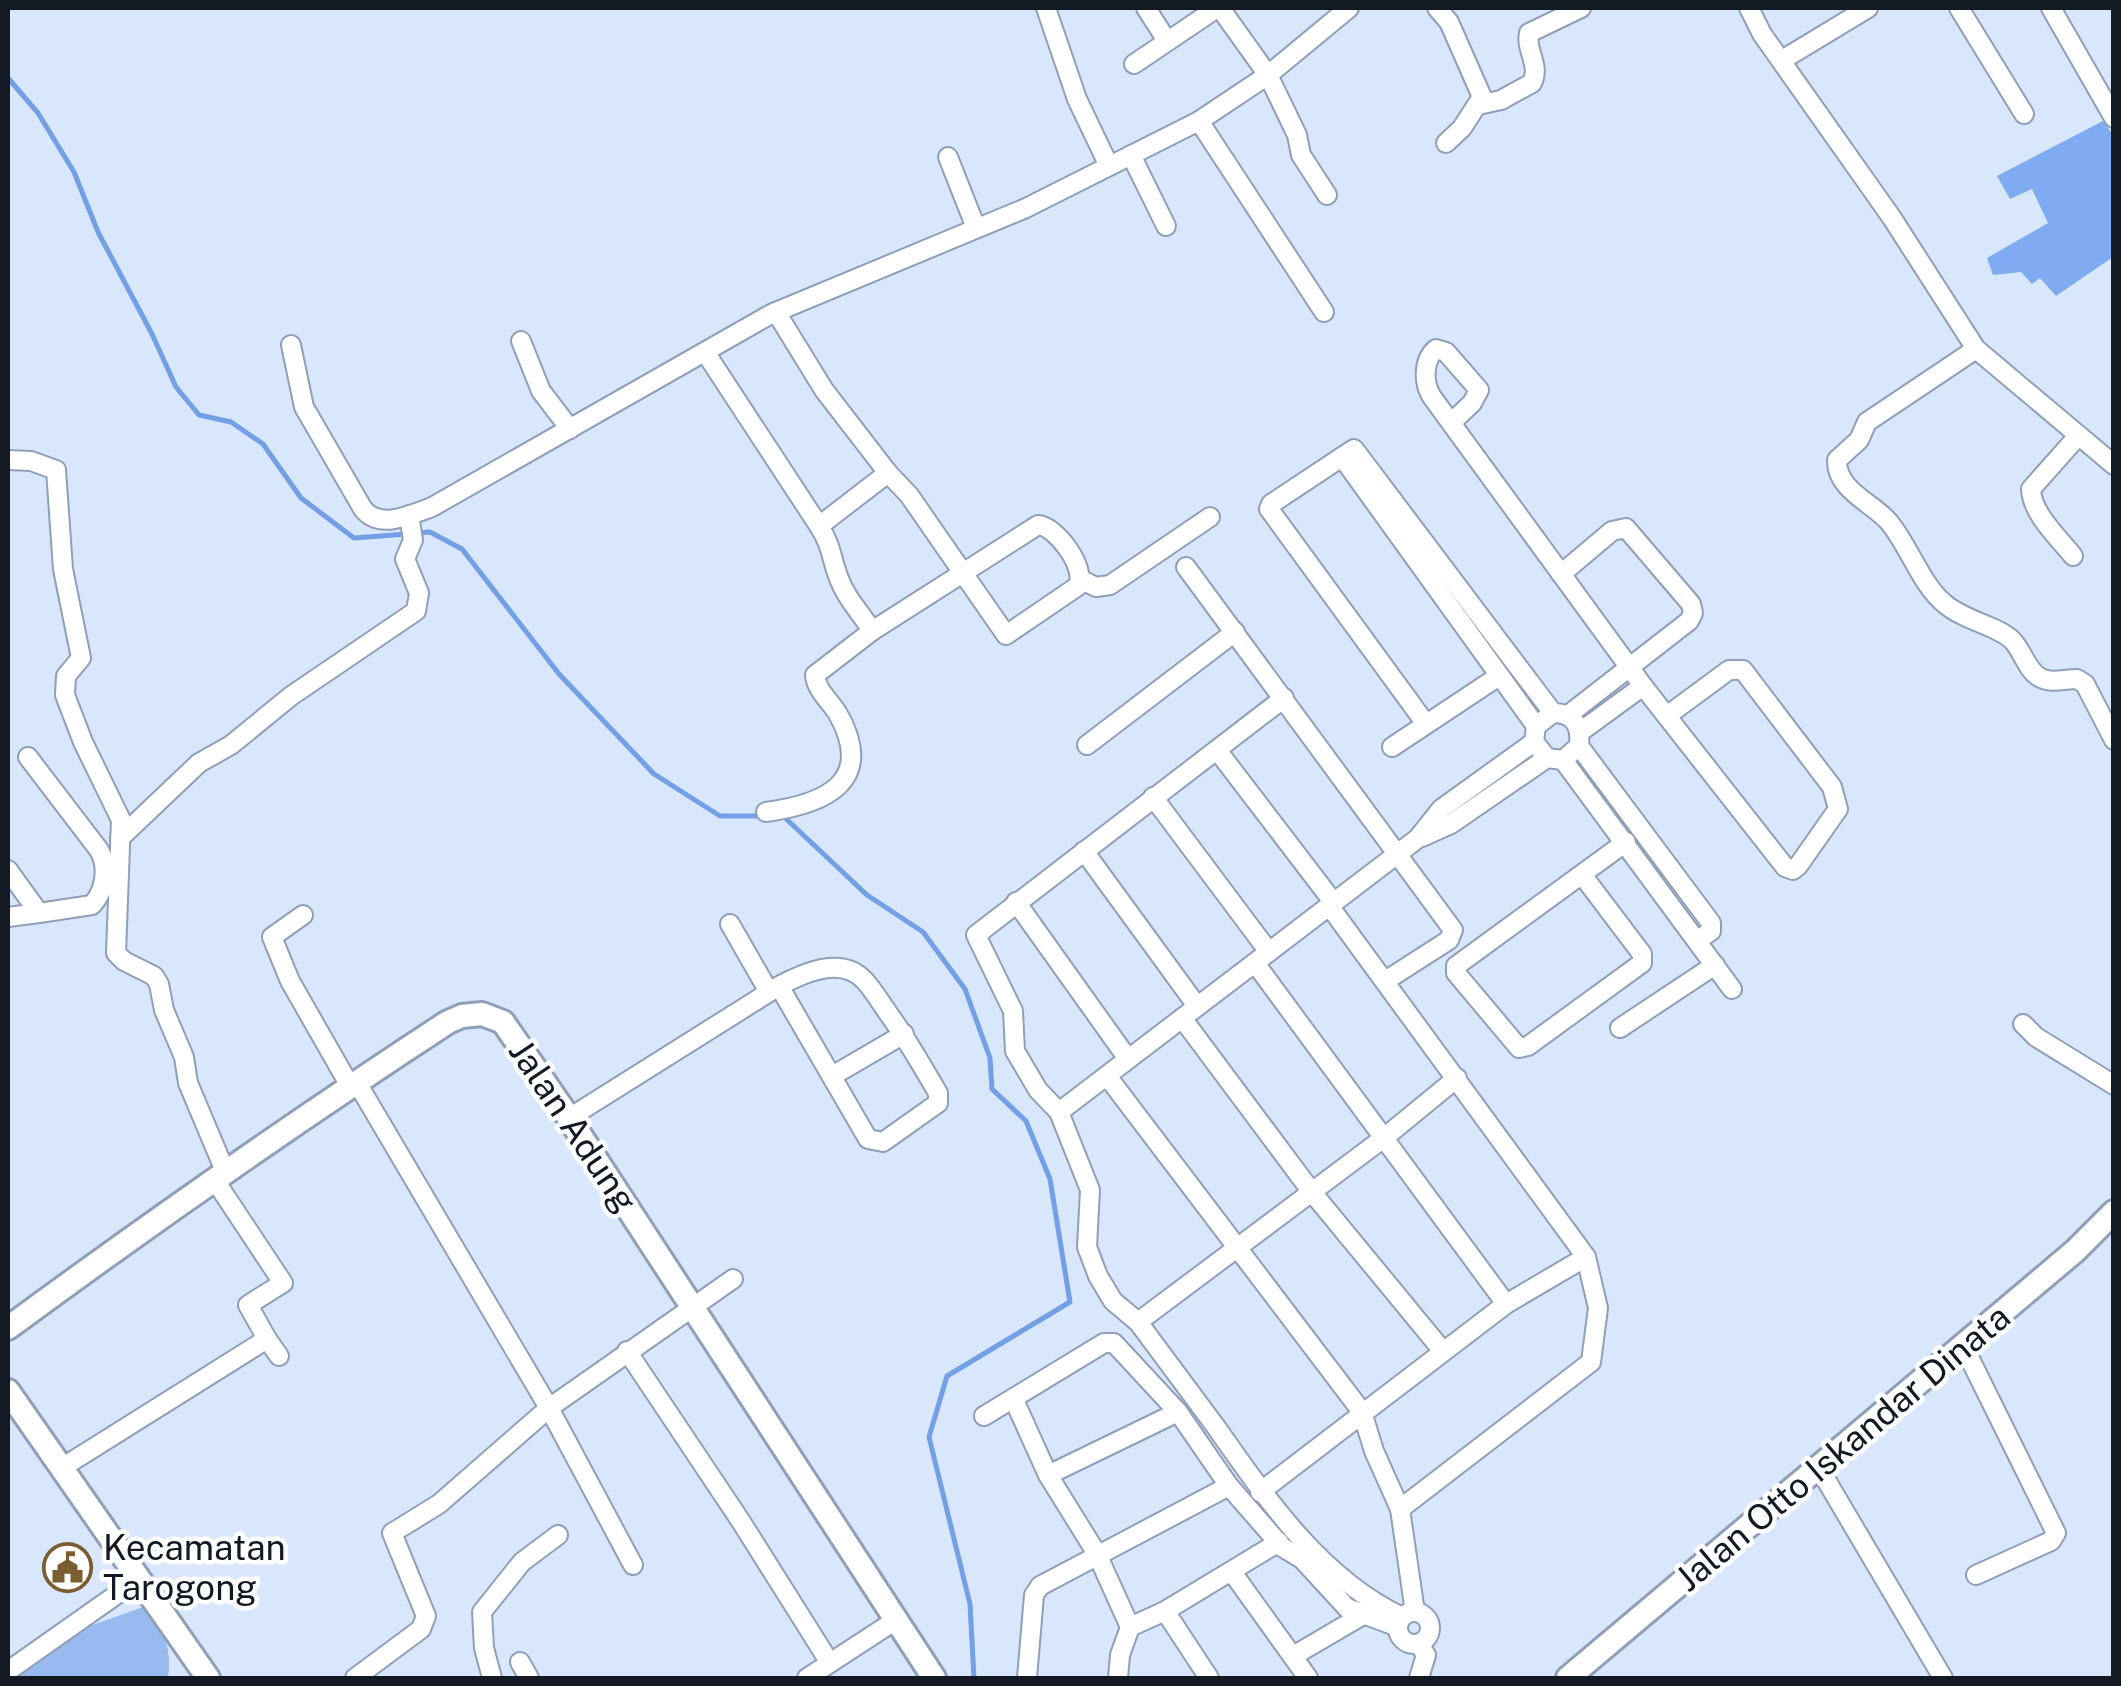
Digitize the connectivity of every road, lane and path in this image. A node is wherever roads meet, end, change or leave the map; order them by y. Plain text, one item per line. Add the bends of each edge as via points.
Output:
1 (1046, 8) edge
2 (1146, 8) edge
3 (1218, 8) edge
4 (1350, 8) edge
5 (1437, 8) edge
6 (1581, 8) edge
7 (1749, 8) edge
8 (1868, 8) edge
9 (1959, 8) edge
10 (2051, 8) edge
11 (1167, 41) junction
12 (1782, 60) junction
13 (1134, 64) dead end
14 (1268, 75) junction
15 (1478, 105) junction
16 (2024, 114) dead end
17 (2114, 118) edge
18 (1199, 121) junction
19 (1446, 143) dead end
20 (1131, 155) junction
21 (948, 157) dead end
22 (1109, 166) junction
23 (1327, 195) dead end
24 (1166, 226) dead end
25 (976, 228) junction
26 (776, 312) junction
27 (1324, 312) dead end
28 (521, 341) dead end
29 (291, 346) dead end
30 (1976, 349) junction
31 (705, 352) junction
32 (1451, 423) dead end
33 (570, 429) junction
34 (2078, 436) junction
35 (8, 460) edge
36 (2114, 465) edge
37 (888, 473) junction
38 (1210, 517) dead end
39 (409, 518) junction
40 (819, 526) junction
41 (2074, 556) dead end
42 (1186, 567) dead end
43 (964, 573) junction
44 (1561, 574) junction
45 (1082, 580) junction
46 (1444, 584) junction
47 (872, 631) junction
48 (1235, 632) junction
49 (1630, 668) junction
50 (1499, 676) junction
51 (1643, 686) junction
52 (1284, 698) junction
53 (1560, 714) junction
54 (1668, 716) junction
55 (1426, 724) junction
56 (1535, 734) junction
57 (1580, 739) junction
58 (2114, 740) edge
59 (1087, 745) dead end
60 (1392, 747) dead end
61 (1217, 750) junction
62 (28, 757) dead end
63 (1555, 759) junction
64 (1153, 797) junction
65 (766, 812) dead end
66 (120, 838) junction
67 (1417, 839) junction
68 (1626, 842) junction
69 (1084, 851) junction
70 (1398, 854) junction
71 (8, 870) edge
72 (1584, 876) junction
73 (1016, 902) junction
74 (1332, 905) junction
75 (39, 912) junction
76 (303, 915) dead end
77 (8, 917) edge
78 (730, 924) dead end
79 (1698, 940) junction
80 (1262, 958) junction
81 (1715, 966) junction
82 (1385, 981) junction
83 (774, 989) junction
84 (1732, 989) dead end
85 (1198, 1006) junction
86 (1182, 1018) junction
87 (2023, 1024) dead end
88 (1620, 1028) dead end
89 (904, 1034) junction
90 (1128, 1059) junction
91 (832, 1076) junction
92 (1108, 1076) junction
93 (1457, 1078) junction
94 (353, 1084) junction
95 (2114, 1086) edge
96 (1059, 1112) junction
97 (570, 1118) junction
98 (1384, 1137) junction
99 (219, 1175) junction
100 (1311, 1191) junction
101 (2113, 1213) edge
102 (1237, 1246) junction
103 (1586, 1258) junction
104 (733, 1279) dead end
105 (1506, 1304) junction
106 (691, 1306) junction
107 (1138, 1322) junction
108 (8, 1328) edge
109 (267, 1339) junction
110 (1964, 1346) junction
111 (1442, 1350) junction
112 (627, 1352) junction
113 (279, 1356) dead end
114 (8, 1391) edge
115 (1014, 1400) junction
116 (549, 1408) junction
117 (1178, 1412) junction
118 (1362, 1412) junction
119 (984, 1416) dead end
120 (63, 1467) junction
121 (1818, 1468) junction
122 (1048, 1475) junction
123 (1230, 1486) junction
124 (1260, 1492) junction
125 (1400, 1509) junction
126 (558, 1535) dead end
127 (1278, 1542) junction
128 (1097, 1554) junction
129 (633, 1566) dead end
130 (1232, 1572) junction
131 (1976, 1575) dead end
132 (140, 1578) junction
133 (1165, 1611) junction
134 (1363, 1614) junction
135 (1405, 1618) junction
136 (896, 1620) junction
137 (1130, 1628) junction
138 (1419, 1644) junction
139 (1292, 1656) junction
140 (830, 1663) junction
141 (8, 1671) edge
142 (205, 1676) edge
143 (355, 1678) edge
144 (492, 1678) edge
145 (807, 1678) edge
146 (934, 1678) edge
147 (1027, 1678) edge
148 (1118, 1678) edge
149 (1209, 1678) edge
150 (1308, 1678) edge
151 (1418, 1678) edge
152 (1568, 1678) edge
153 (1943, 1678) edge

1 - 22 street
2 - 11 street
3 - 11 street
3 - 14 street
4 - 14 street
5 - 15 street via 1480,86
6 - 15 street via 1529,33 1532,83
7 - 12 street
8 - 12 street
9 - 16 street
10 - 17 street
11 - 13 street
12 - 30 street
14 - 18 street
14 - 23 street via 1301,156
15 - 19 street
18 - 20 street
18 - 27 street
20 - 22 street
20 - 24 street
21 - 25 street
22 - 25 street
25 - 26 street
26 - 31 street
26 - 37 street via 824,390
28 - 33 street via 542,392
29 - 39 street via 304,407 363,510 378,520
30 - 34 street
30 - 58 street via 1867,422 1837,468 1857,496 1890,523 1936,596 1970,621 2010,637 2036,676 2084,684
31 - 33 street
31 - 40 street
32 - 44 street
33 - 39 street
34 - 36 street
34 - 41 street via 2030,495
35 - 66 street via 56,470 63,569 81,658 66,676 65,695 118,808
37 - 40 street
37 - 43 street
38 - 45 street via 1110,585
39 - 66 street via 413,540 406,559 419,593 416,612 200,763
40 - 47 street via 849,599
42 - 48 street
43 - 45 street via 1042,525 1051,528
43 - 45 street via 1008,636
43 - 47 street
44 - 49 street
44 - 49 street via 1612,531 1626,528 1691,604 1689,621
46 - 50 street
46 - 53 street
46 - 55 street via 1358,450 1268,509
47 - 65 street via 815,674 850,738 842,782 812,804
48 - 52 street
48 - 59 street
49 - 51 street
49 - 53 street
50 - 55 street
50 - 56 street
51 - 54 street
51 - 57 street
52 - 61 street
52 - 70 street
53 - 56 street
53 - 57 street
54 - 54 street via 1729,670 1742,670 1838,800 1798,866 1785,868
55 - 60 street
56 - 63 street
56 - 67 street via 1440,809
57 - 63 street
57 - 79 street via 1711,922
61 - 64 street
61 - 74 street
62 - 75 street via 104,866 102,894 92,905
63 - 67 street
63 - 68 street
64 - 69 street
64 - 80 street
66 - 99 street via 116,953 160,984
67 - 70 street
68 - 72 street
68 - 79 street
69 - 73 street
69 - 85 street
70 - 74 street
70 - 82 street via 1453,930 1449,940
71 - 75 street
72 - 72 street via 1456,966 1519,1048 1642,963
73 - 90 street
73 - 96 street via 976,935 1013,1011 1015,1052
74 - 80 street
74 - 82 street
75 - 77 street
76 - 94 street via 272,937 290,981
78 - 83 street
79 - 81 street
80 - 85 street
80 - 98 street
81 - 84 street
81 - 88 street
82 - 93 street
83 - 89 street via 805,972 840,969 863,977
83 - 91 street
83 - 97 street
85 - 86 street
86 - 90 street
86 - 100 street
87 - 95 street
89 - 91 street
89 - 91 street via 940,1099 883,1142 868,1139
90 - 92 street
92 - 96 street
92 - 102 street
93 - 98 street
93 - 103 street
94 - 97 main road, Jalan Adung via 448,1022 482,1014 503,1022
94 - 99 main road, Jalan Adung
94 - 116 street
96 - 107 street via 1090,1190 1087,1247 1113,1302
97 - 106 main road, Jalan Adung
98 - 100 street
98 - 105 street
99 - 108 main road, Jalan Adung
99 - 109 street via 283,1283 248,1305
100 - 102 street
100 - 111 street
101 - 110 main road, Jalan Otto Iskandar Dinata
102 - 107 street
102 - 118 street
103 - 105 street
103 - 125 street via 1598,1308 1591,1362
104 - 106 street
105 - 111 street
106 - 112 street
106 - 136 main road, Jalan Adung
107 - 124 street
109 - 113 street
109 - 120 street
110 - 121 main road, Jalan Otto Iskandar Dinata
110 - 131 street via 2056,1533
111 - 118 street
112 - 116 street
112 - 140 street
114 - 120 main road
115 - 117 street via 1114,1343
115 - 119 street
115 - 122 street
116 - 129 street
116 - 143 street via 439,1504 392,1534 426,1616 422,1629
117 - 122 street
117 - 123 street
118 - 124 street
118 - 125 street
120 - 132 main road
121 - 152 main road, Jalan Otto Iskandar Dinata
121 - 153 street
122 - 128 street
123 - 127 street
123 - 128 street
124 - 135 street via 1370,1602
125 - 135 street
126 - 144 street via 522,1562 482,1612
127 - 130 street
127 - 134 street via 1347,1608
128 - 137 street
128 - 147 street via 1048,1579 1034,1595
130 - 133 street
130 - 139 street
132 - 141 street
132 - 142 main road
133 - 137 street
133 - 149 street
134 - 135 street
134 - 139 street
135 - 138 street via 1404,1641
135 - 138 street via 1425,1617 1430,1626
136 - 140 street
136 - 146 main road, Jalan Adung
137 - 148 street
138 - 151 street via 1426,1655
139 - 150 street
140 - 145 street

